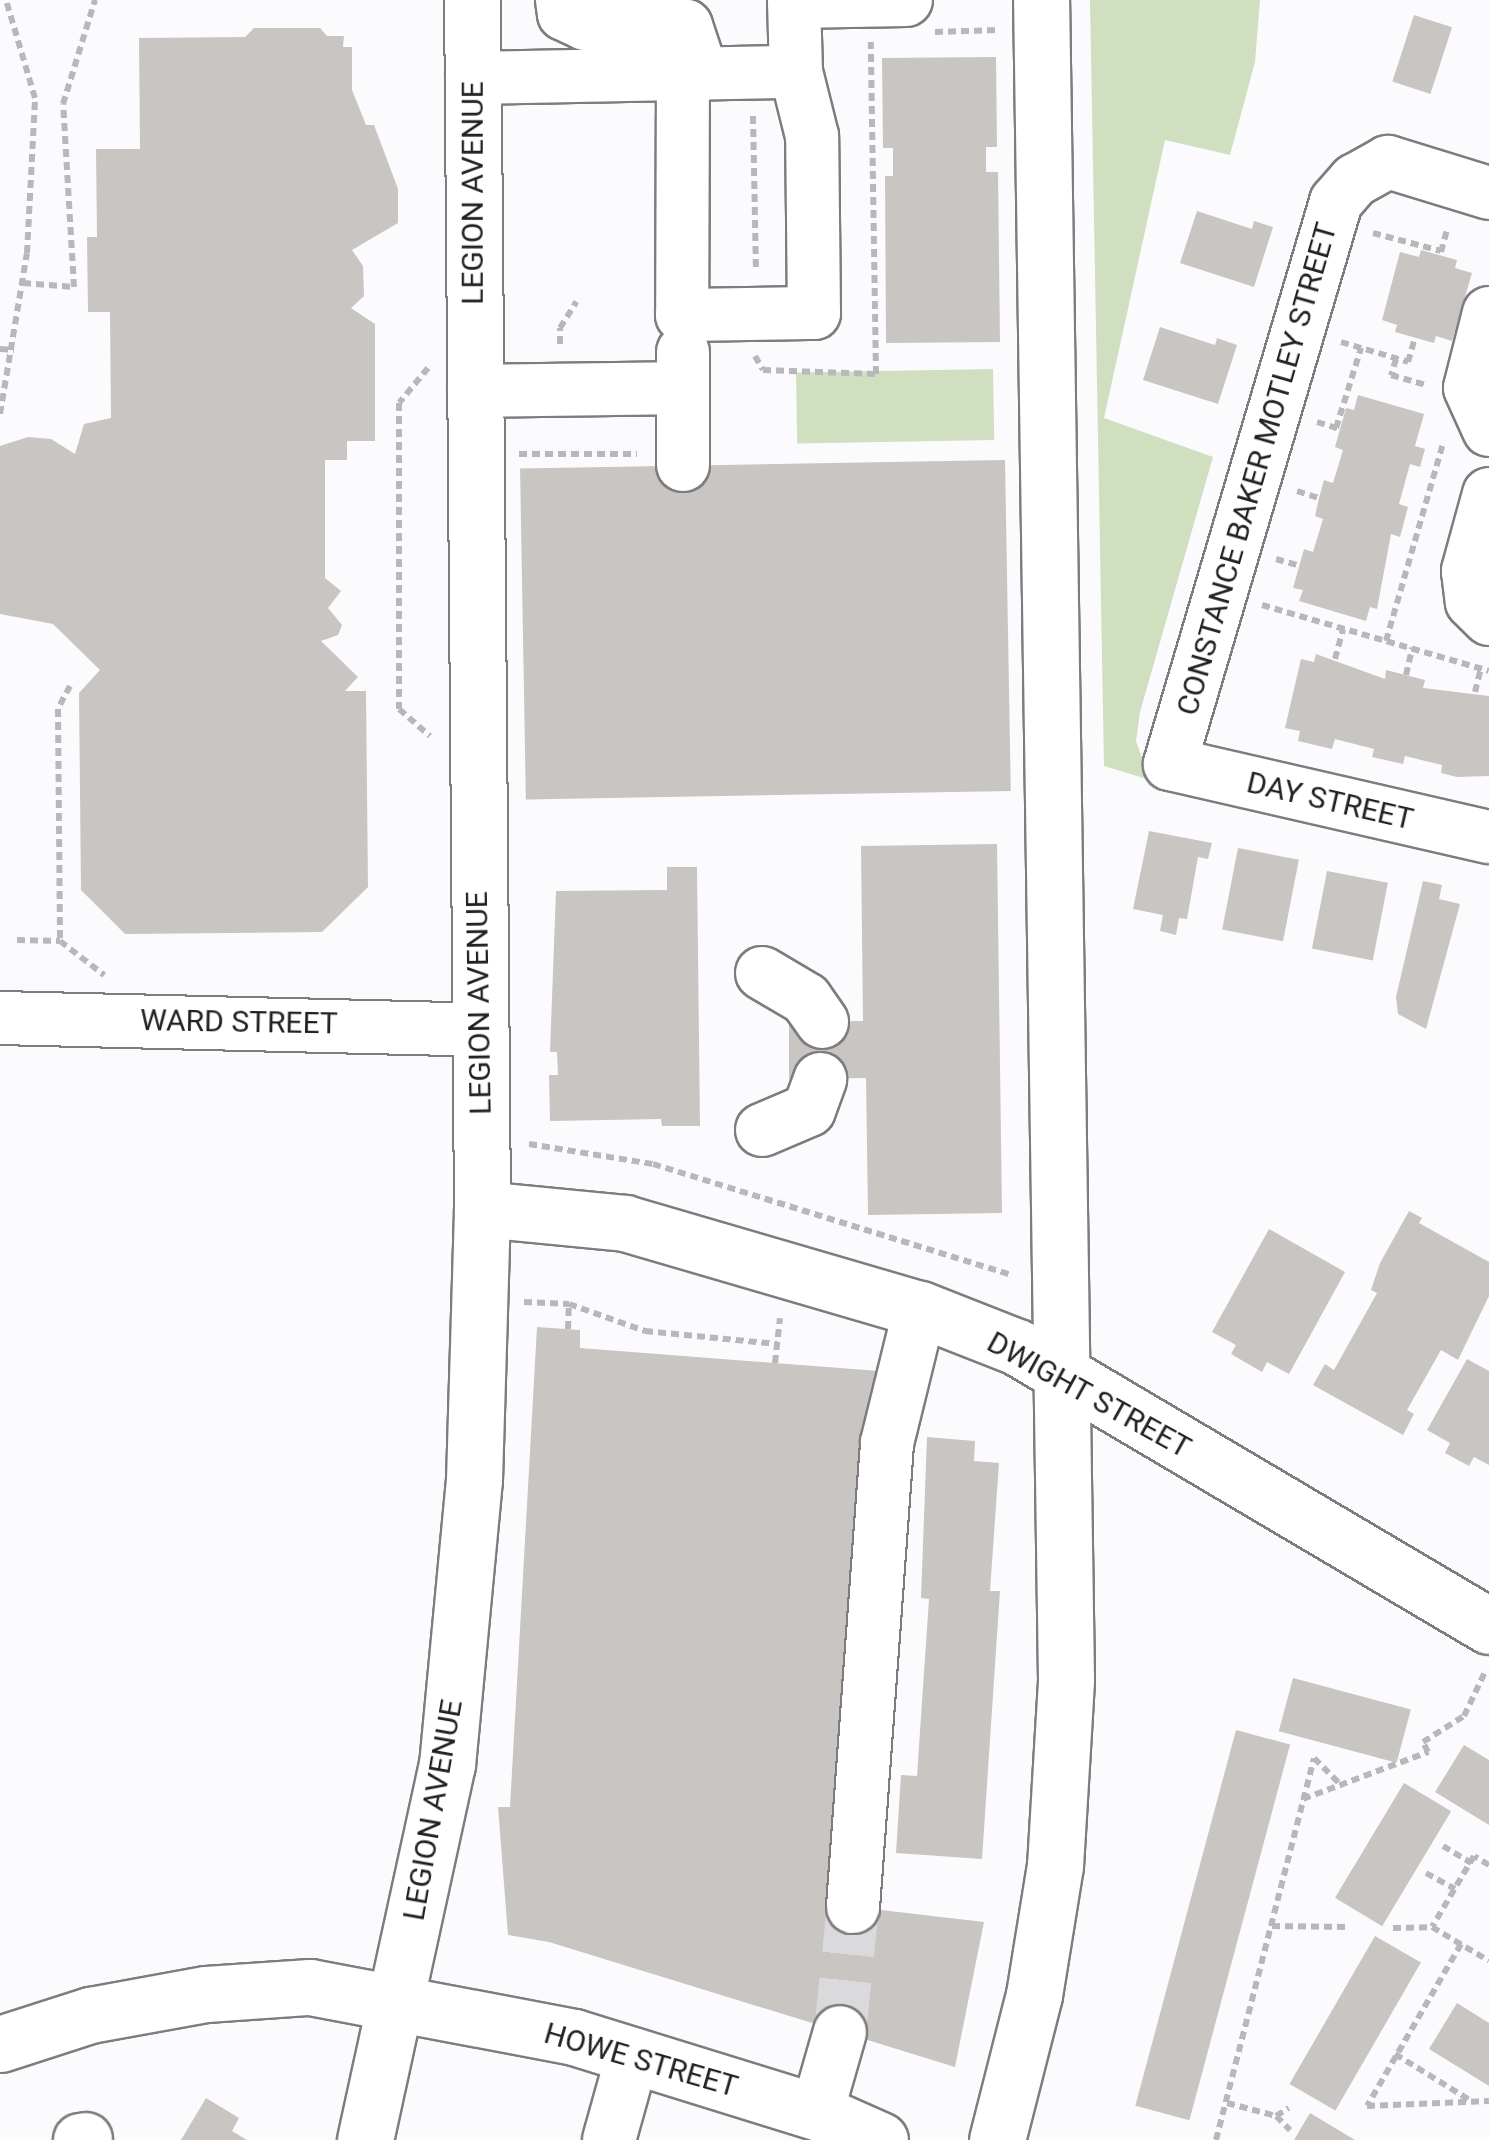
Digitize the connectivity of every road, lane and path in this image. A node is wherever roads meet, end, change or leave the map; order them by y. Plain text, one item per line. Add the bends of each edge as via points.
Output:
1 (6, 0) edge
2 (95, 0) edge
3 (472, 0) edge
4 (562, 0) edge
5 (906, 0) edge
6 (1041, 0) edge
7 (794, 1) edge
8 (796, 72) junction
9 (693, 74) junction
10 (472, 78) junction
11 (1489, 192) edge
12 (1447, 228) dead end
13 (1372, 232) dead end
14 (22, 283) junction
15 (1489, 313) edge
16 (682, 315) junction
17 (1414, 338) dead end
18 (1340, 342) dead end
19 (430, 346) dead end
20 (1361, 348) junction
21 (0, 349) edge
22 (14, 350) junction
23 (1396, 358) junction
24 (683, 388) junction
25 (474, 392) junction
26 (1465, 402) edge
27 (0, 414) edge
28 (1316, 422) dead end
29 (513, 454) dead end
30 (683, 460) joint
31 (1296, 490) dead end
32 (1489, 494) edge
33 (1319, 498) dead end
34 (1275, 559) dead end
35 (1300, 566) dead end
36 (1261, 605) dead end
37 (1343, 629) junction
38 (1386, 641) junction
39 (1412, 648) junction
40 (1486, 653) edge
41 (1335, 659) dead end
42 (1406, 675) dead end
43 (70, 686) dead end
44 (1489, 691) edge
45 (433, 739) dead end
46 (1170, 764) joint
47 (1489, 838) edge
48 (17, 940) dead end
49 (60, 941) junction
50 (762, 973) dead end
51 (114, 982) dead end
52 (0, 1018) edge
53 (822, 1022) dead end
54 (478, 1030) junction
55 (820, 1079) dead end
56 (762, 1130) dead end
57 (520, 1155) dead end
58 (482, 1209) junction
59 (1016, 1288) dead end
60 (518, 1302) dead end
61 (569, 1304) junction
62 (920, 1309) junction
63 (780, 1316) dead end
64 (568, 1330) dead end
65 (777, 1344) junction
66 (775, 1363) dead end
67 (1062, 1374) junction
68 (1487, 1649) edge
69 (1341, 1785) junction
70 (1303, 1799) junction
71 (1443, 1846) dead end
72 (1471, 1863) junction
73 (1489, 1864) edge
74 (1426, 1873) dead end
75 (1455, 1890) junction
76 (853, 1907) tunnel mouth
77 (1272, 1926) junction
78 (1349, 1927) dead end
79 (1432, 1927) junction
80 (1393, 1928) dead end
81 (1461, 1944) junction
82 (1489, 1961) edge
83 (396, 2000) junction
84 (840, 2032) tunnel mouth
85 (0, 2044) edge
86 (633, 2054) junction
87 (1395, 2054) junction
88 (1489, 2100) edge
89 (1472, 2101) junction
90 (1227, 2103) junction
91 (1289, 2108) dead end
92 (817, 2112) junction
93 (1276, 2116) junction
94 (1290, 2130) dead end
95 (365, 2140) edge
96 (608, 2140) edge
97 (880, 2140) edge
98 (997, 2140) edge
99 (1216, 2140) edge

1 - 14 path via 35,98
2 - 14 path via 63,104 74,286
3 - 10 main road, LEGION AVENUE
4 - 9 street via 564,14 586,24 686,26
5 - 7 street
6 - 67 main road
7 - 8 street
8 - 9 street
8 - 16 street via 812,136 814,314
9 - 10 street
9 - 16 street
10 - 25 main road, LEGION AVENUE
11 - 46 street, CONSTANCE BAKER MOTLEY STREET via 1388,162 1355,180 1336,202
12 - 13 path via 1440,253
14 - 22 path
15 - 26 street
16 - 24 street
17 - 23 path via 1408,362
18 - 20 path
19 - 45 path via 430,366 400,403 399,709
20 - 23 path
20 - 28 path via 1338,428
21 - 22 path
22 - 27 path
23 - 26 path via 1392,375
24 - 25 street
24 - 30 street
25 - 54 main road, LEGION AVENUE
26 - 38 path via 1451,416
29 - 30 path
31 - 33 path
32 - 40 street via 1468,572
34 - 35 path
36 - 37 path
37 - 38 path
37 - 41 path
38 - 39 path
39 - 40 path
39 - 42 path
40 - 44 path via 1476,690
43 - 49 path via 58,709
46 - 47 street, DAY STREET
48 - 49 path
49 - 51 path
50 - 53 street via 806,999
52 - 54 street, WARD STREET
54 - 58 main road, LEGION AVENUE
55 - 56 street via 809,1110
57 - 59 path via 521,1143 653,1164 946,1251 1015,1276
58 - 62 main road, DWIGHT STREET via 596,1216
58 - 83 main road, LEGION AVENUE via 462,1625 447,1765
60 - 61 path
61 - 64 path
61 - 65 path via 645,1331
62 - 67 main road, DWIGHT STREET via 1017,1347
62 - 76 street via 887,1442
63 - 65 path
65 - 66 path
67 - 68 main road, DWIGHT STREET
67 - 98 main road via 1066,1679 1058,1830 1034,1994
68 - 69 path via 1464,1716 1423,1742 1428,1752
69 - 70 path
69 - 70 path via 1314,1758
70 - 77 path
71 - 72 path
72 - 73 path via 1474,1856
72 - 75 path
74 - 75 path
75 - 79 path
77 - 78 path
77 - 90 path
79 - 80 path
79 - 81 path
81 - 82 path
81 - 87 path
83 - 85 main road, HOWE STREET via 310,1987 206,1994 90,2015
83 - 86 main road, HOWE STREET
83 - 95 main road, LEGION AVENUE
84 - 92 street
86 - 92 main road, HOWE STREET
86 - 96 street
87 - 89 path
87 - 89 path via 1367,2106
88 - 89 path
90 - 93 path
90 - 99 path
91 - 93 path
92 - 97 main road, HOWE STREET
93 - 94 path

